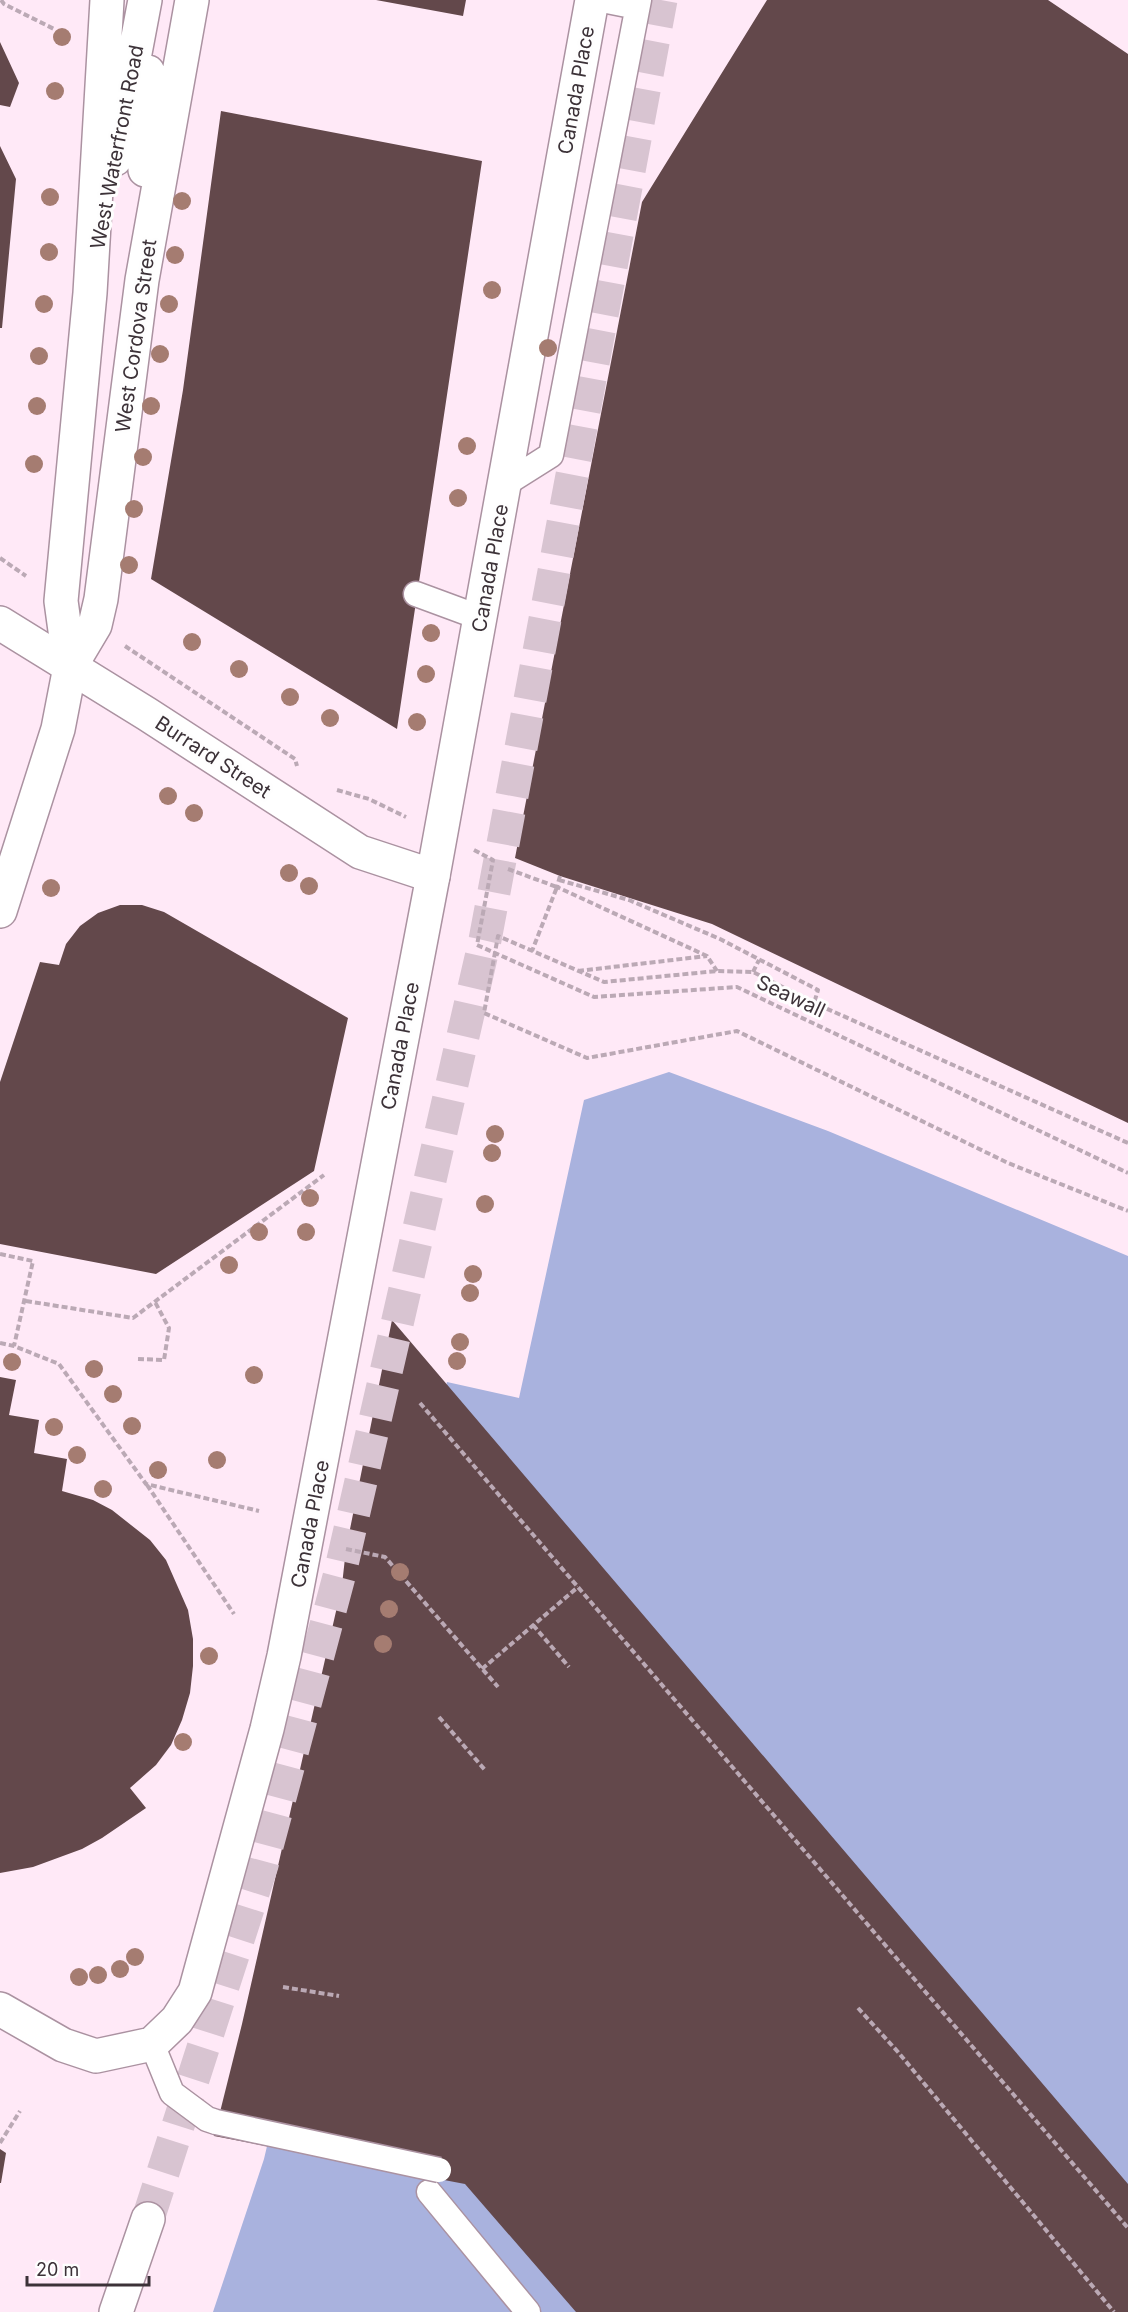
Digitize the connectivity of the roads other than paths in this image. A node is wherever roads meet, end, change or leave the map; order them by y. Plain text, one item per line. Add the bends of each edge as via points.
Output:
1 (107, 0) edge
2 (145, 0) edge
3 (150, 0) edge
4 (192, 0) edge
5 (592, 0) edge
6 (602, 0) edge
7 (638, 4) edge
8 (142, 280) junction
9 (90, 293) junction
10 (505, 484) junction
11 (416, 594) dead end
12 (481, 618) junction
13 (0, 623) edge
14 (70, 668) junction
15 (433, 876) junction
16 (0, 911) edge
17 (0, 2010) edge
18 (139, 2048) junction
19 (439, 2170) dead end
20 (429, 2192) dead end
21 (148, 2219) tunnel mouth
22 (116, 2312) edge
23 (528, 2312) edge

1 - 9 street, West Cordova Street
2 - 9 street, West Waterfront Road
3 - 8 street, West Waterfront Road
4 - 8 street, West Cordova Street
5 - 10 street, Canada Place
6 - 7 lane
7 - 10 lane via 551,455
8 - 14 street, West Cordova Street via 101,598 95,625
9 - 14 street, West Cordova Street via 61,601
10 - 12 street, Canada Place
11 - 12 lane
12 - 15 street, Canada Place
13 - 14 street, Burrard Street
14 - 15 street, Burrard Street via 360,852
14 - 16 street, West Cordova Street via 58,729
15 - 18 street, Canada Place via 305,1552 267,1729 195,1992 177,2020
17 - 18 street via 63,2045 96,2056
18 - 19 lane, bridge via 172,2093 207,2119
20 - 23 lane
21 - 22 street

